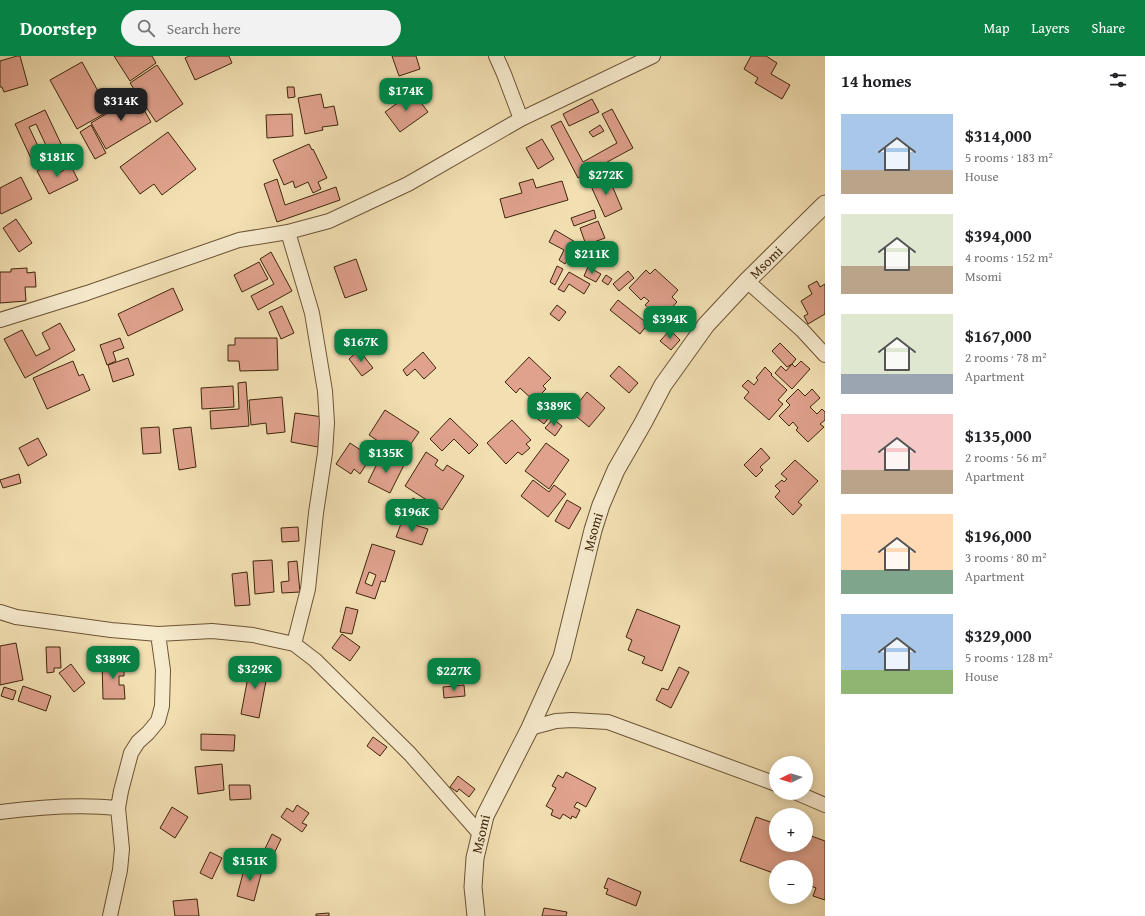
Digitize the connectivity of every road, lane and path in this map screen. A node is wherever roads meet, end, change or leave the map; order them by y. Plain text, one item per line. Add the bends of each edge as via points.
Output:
1 (496, 56) edge
2 (653, 56) edge
3 (521, 119) junction
4 (825, 204) edge
5 (288, 232) junction
6 (747, 281) junction
7 (0, 320) edge
8 (825, 356) edge
9 (0, 612) edge
10 (158, 634) junction
11 (294, 644) junction
12 (530, 728) junction
13 (769, 781) edge
14 (813, 800) edge
15 (825, 805) edge
16 (118, 808) junction
17 (0, 812) edge
18 (481, 835) junction
19 (110, 916) edge
20 (476, 916) edge

1 - 3 street
2 - 3 street
3 - 5 street via 408,184 329,221
4 - 6 street, Msomi
5 - 7 street via 239,240
5 - 11 street via 312,313 325,391 327,423 308,589
6 - 8 street via 802,330
6 - 12 street, Msomi via 706,325 663,386 616,470 593,530 562,657
9 - 10 street via 16,617
10 - 11 street via 212,631 253,634
10 - 16 street via 163,670 162,706 158,721 131,753
11 - 18 street via 315,660 410,754
12 - 13 street via 556,721 608,722
12 - 18 street, Msomi via 485,816
14 - 15 street
16 - 17 street via 36,807
16 - 19 street via 122,850
18 - 20 street, Msomi via 475,858

